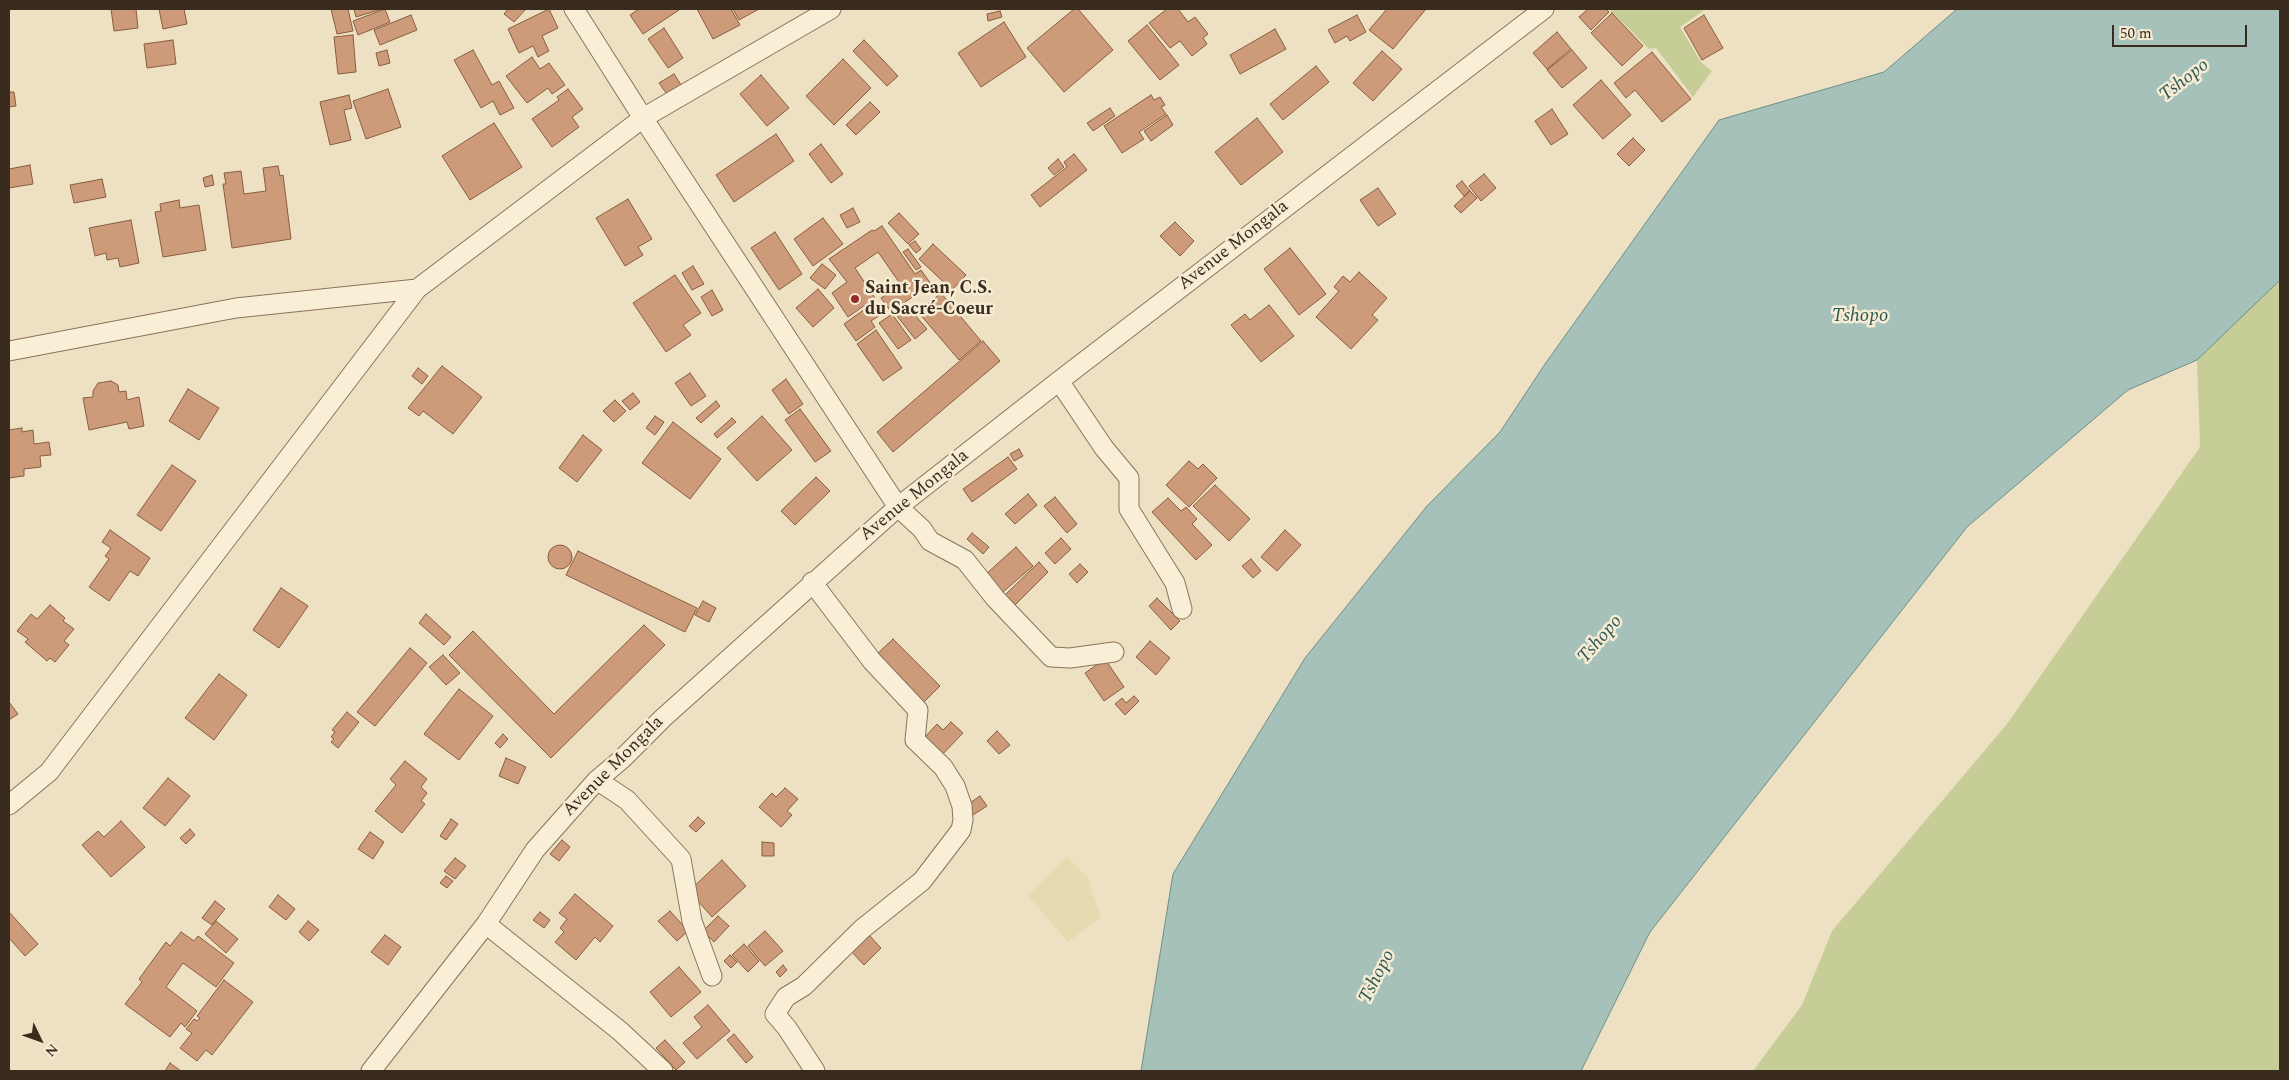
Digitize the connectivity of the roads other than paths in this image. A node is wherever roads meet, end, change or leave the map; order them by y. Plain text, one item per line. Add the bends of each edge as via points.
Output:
1 (574, 9) edge
2 (830, 9) edge
3 (1534, 12) edge
4 (643, 118) junction
5 (417, 289) junction
6 (9, 351) edge
7 (1059, 381) junction
8 (898, 506) junction
9 (812, 582) junction
10 (1182, 609) dead end
11 (1114, 652) dead end
12 (598, 780) junction
13 (9, 805) edge
14 (486, 924) junction
15 (712, 976) dead end
16 (371, 1071) edge
17 (663, 1071) edge
18 (815, 1071) edge

1 - 4 street
2 - 4 street
3 - 7 street, Avenue Mongala
4 - 5 street
4 - 8 street
5 - 6 street via 236,308
5 - 13 street via 49,772
7 - 8 street, Avenue Mongala
7 - 10 street via 1104,448 1129,478 1129,509 1175,583
8 - 9 street, Avenue Mongala
8 - 11 street via 930,541 965,560 995,598 1051,657 1070,658
9 - 12 street, Avenue Mongala
9 - 18 street via 872,661 918,710 915,740 942,767 955,786 963,820 961,830 922,881 862,929 804,986 786,997 775,1014
12 - 14 street, Avenue Mongala via 535,850
12 - 15 street via 627,800 681,859 692,921
14 - 16 street, Avenue Mongala
14 - 17 street via 620,1031

